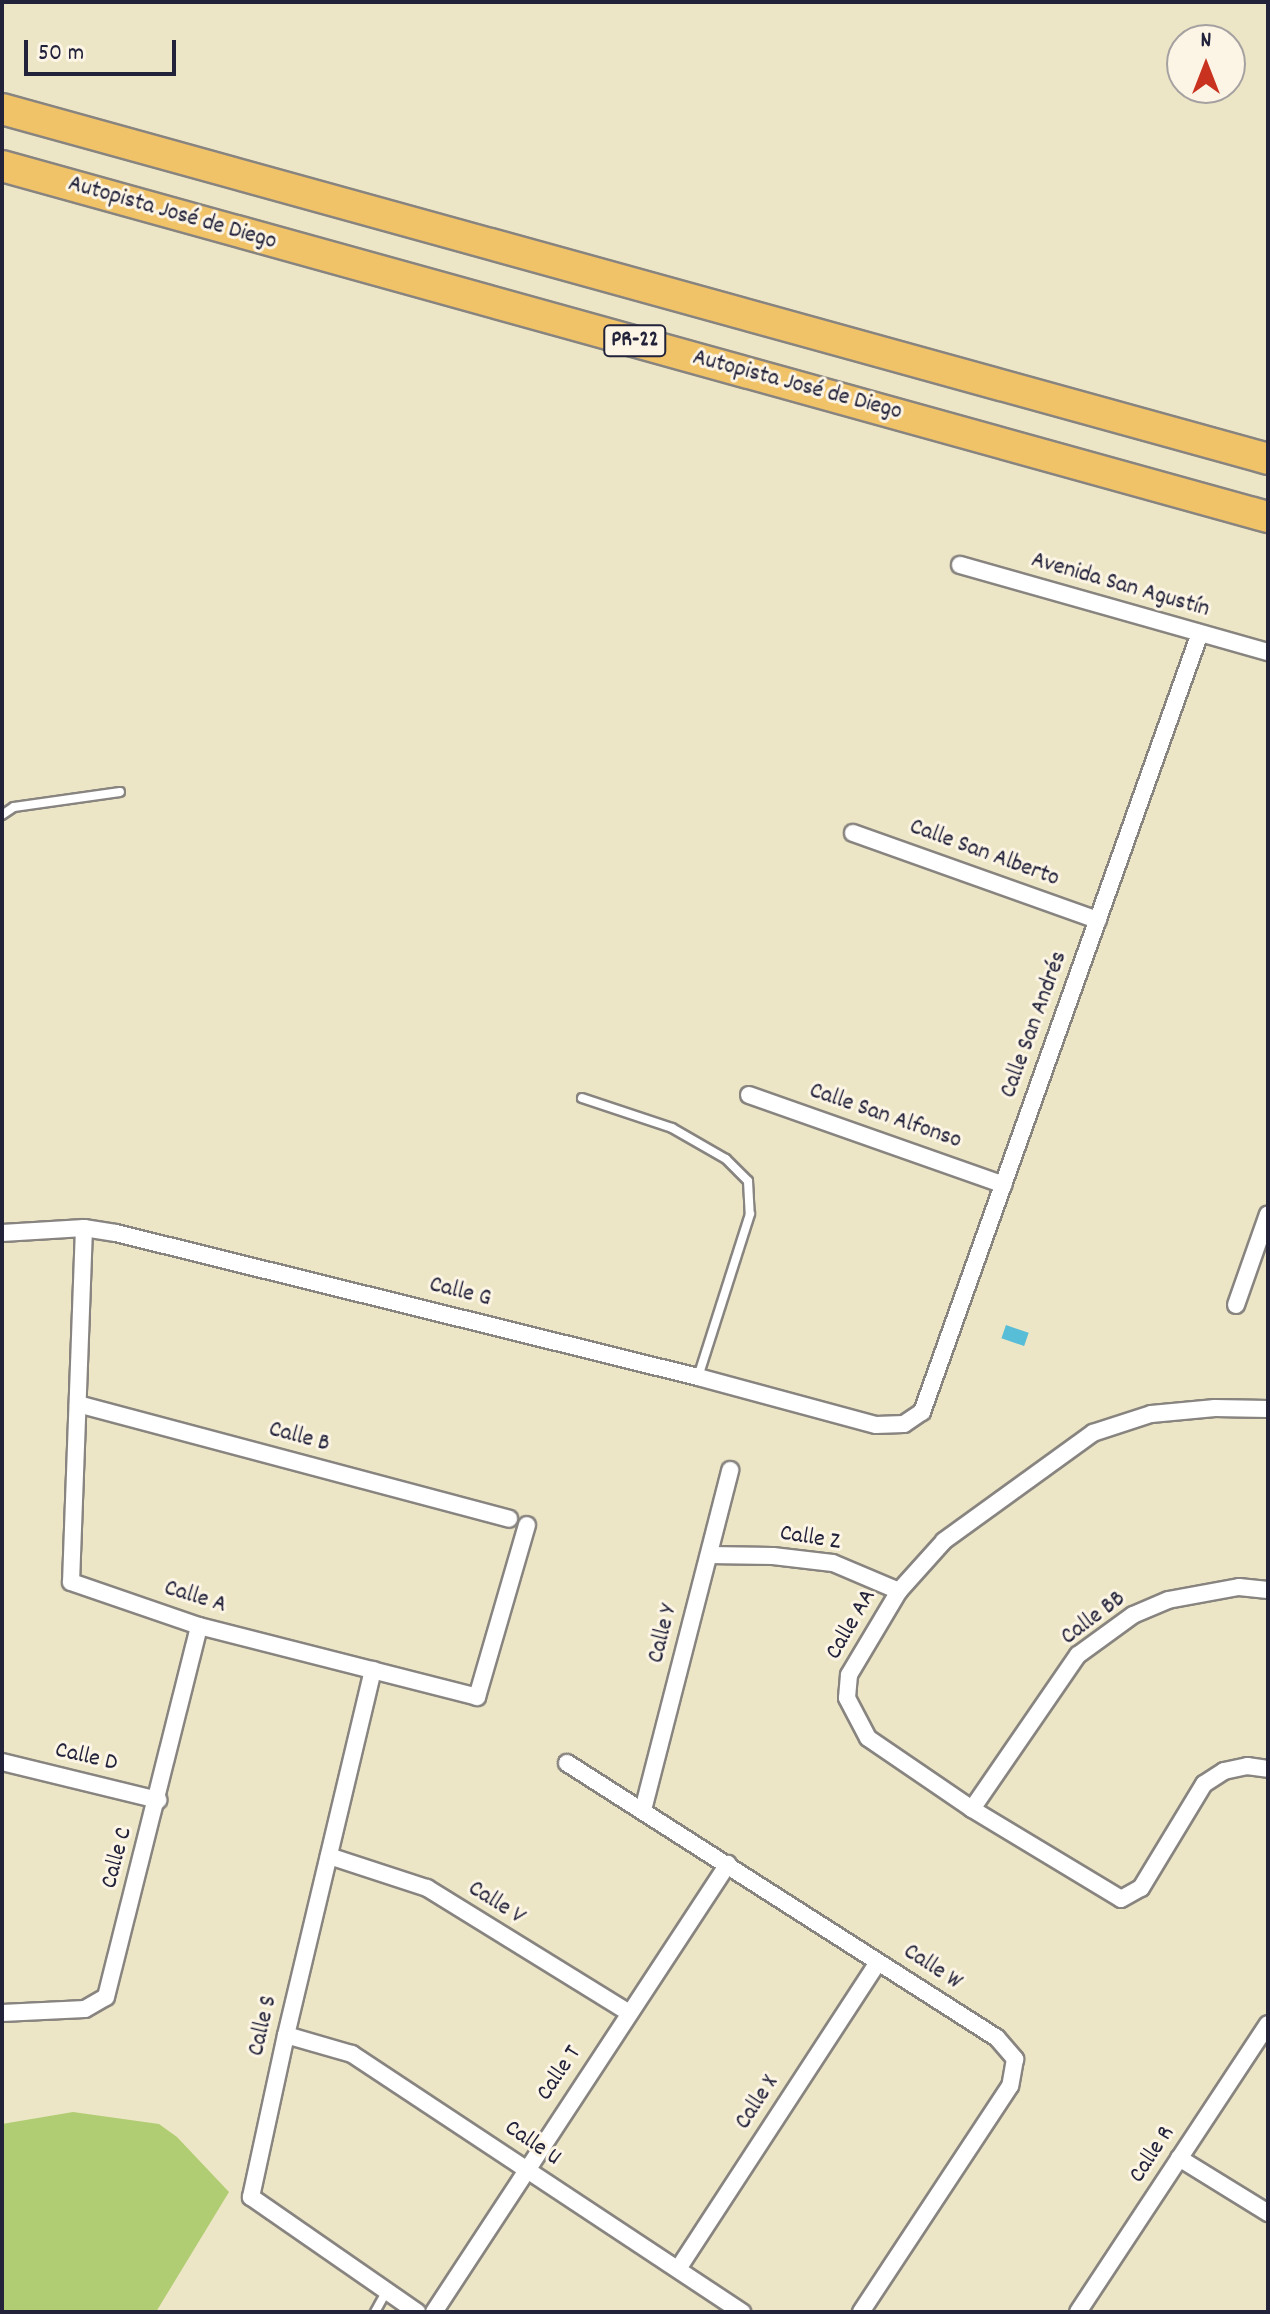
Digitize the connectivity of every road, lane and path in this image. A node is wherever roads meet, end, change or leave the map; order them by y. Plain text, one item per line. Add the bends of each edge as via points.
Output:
1 (2, 109) edge
2 (2, 166) edge
3 (1268, 459) edge
4 (1268, 517) edge
5 (960, 565) dead end
6 (1200, 633) junction
7 (1268, 652) edge
8 (120, 792) dead end
9 (2, 815) edge
10 (853, 833) dead end
11 (1098, 920) junction
12 (749, 1095) dead end
13 (582, 1098) dead end
14 (1004, 1185) junction
15 (1268, 1214) edge
16 (84, 1228) junction
17 (2, 1233) edge
18 (1236, 1305) dead end
19 (698, 1377) junction
20 (78, 1404) junction
21 (1268, 1409) edge
22 (904, 1424) joint
23 (730, 1470) dead end
24 (509, 1519) dead end
25 (527, 1525) dead end
26 (709, 1555) junction
27 (1268, 1590) edge
28 (899, 1591) junction
29 (199, 1626) junction
30 (373, 1670) junction
31 (2, 1762) edge
32 (567, 1763) dead end
33 (1268, 1769) edge
34 (158, 1800) junction
35 (972, 1809) junction
36 (643, 1810) junction
37 (329, 1856) junction
38 (728, 1864) junction
39 (878, 1962) junction
40 (2, 2013) edge
41 (629, 2013) junction
42 (1268, 2024) edge
43 (286, 2035) junction
44 (1179, 2158) junction
45 (526, 2168) junction
46 (1268, 2213) edge
47 (678, 2269) junction
48 (387, 2291) junction
49 (375, 2312) edge
50 (417, 2312) edge
51 (434, 2312) edge
52 (742, 2312) edge
53 (861, 2312) edge
54 (1078, 2312) edge

1 - 3 highway, PR-22
2 - 4 highway, Autopista José de Diego / PR-22
5 - 6 street, Avenida San Agustín
6 - 7 street, Avenida San Agustín
6 - 11 street, Calle San Andrés
8 - 9 lane via 14,807
10 - 11 street, Calle San Alberto
11 - 14 street, Calle San Andrés
12 - 14 street, Calle San Alfonso
13 - 19 lane via 672,1128 726,1159 748,1181 750,1214
14 - 22 street, Calle San Andrés via 922,1412
15 - 18 street
16 - 17 street, Calle G
16 - 19 street, Calle G
16 - 20 street, Calle A
19 - 22 street, Calle G via 876,1425
20 - 24 street, Calle B
20 - 29 street, Calle A via 71,1582
21 - 28 street, Calle AA via 1151,1414 1093,1433 944,1541
23 - 26 street, Calle Y
25 - 30 street, Calle A via 477,1697
26 - 28 street, Calle Z via 833,1563
26 - 36 street, Calle Y
27 - 35 street, Calle BB via 1239,1587 1168,1600 1133,1615 1078,1655
28 - 35 street, Calle AA via 849,1675 847,1698 868,1738
29 - 30 street, Calle A
29 - 34 street, Calle C
30 - 37 street, Calle S
31 - 34 street, Calle D
32 - 36 street, Calle W
33 - 35 street, Calle AA via 1224,1771 1204,1784 1141,1888 1121,1899
34 - 40 street, Calle C via 106,1997 85,2009
36 - 38 street, Calle W
37 - 41 street, Calle V via 427,1888
37 - 43 street, Calle S
38 - 39 street, Calle W
38 - 41 street, Calle T
39 - 47 street, Calle X
39 - 53 street, Calle W via 997,2038 1015,2059 1010,2086
41 - 45 street, Calle T
42 - 44 street, Calle R
43 - 45 street, Calle U via 352,2054
43 - 48 street, Calle S via 251,2197
44 - 46 street
44 - 54 street, Calle R
45 - 47 street, Calle U
45 - 51 street, Calle T
47 - 52 street, Calle U
48 - 49 lane
48 - 50 street, Calle S

